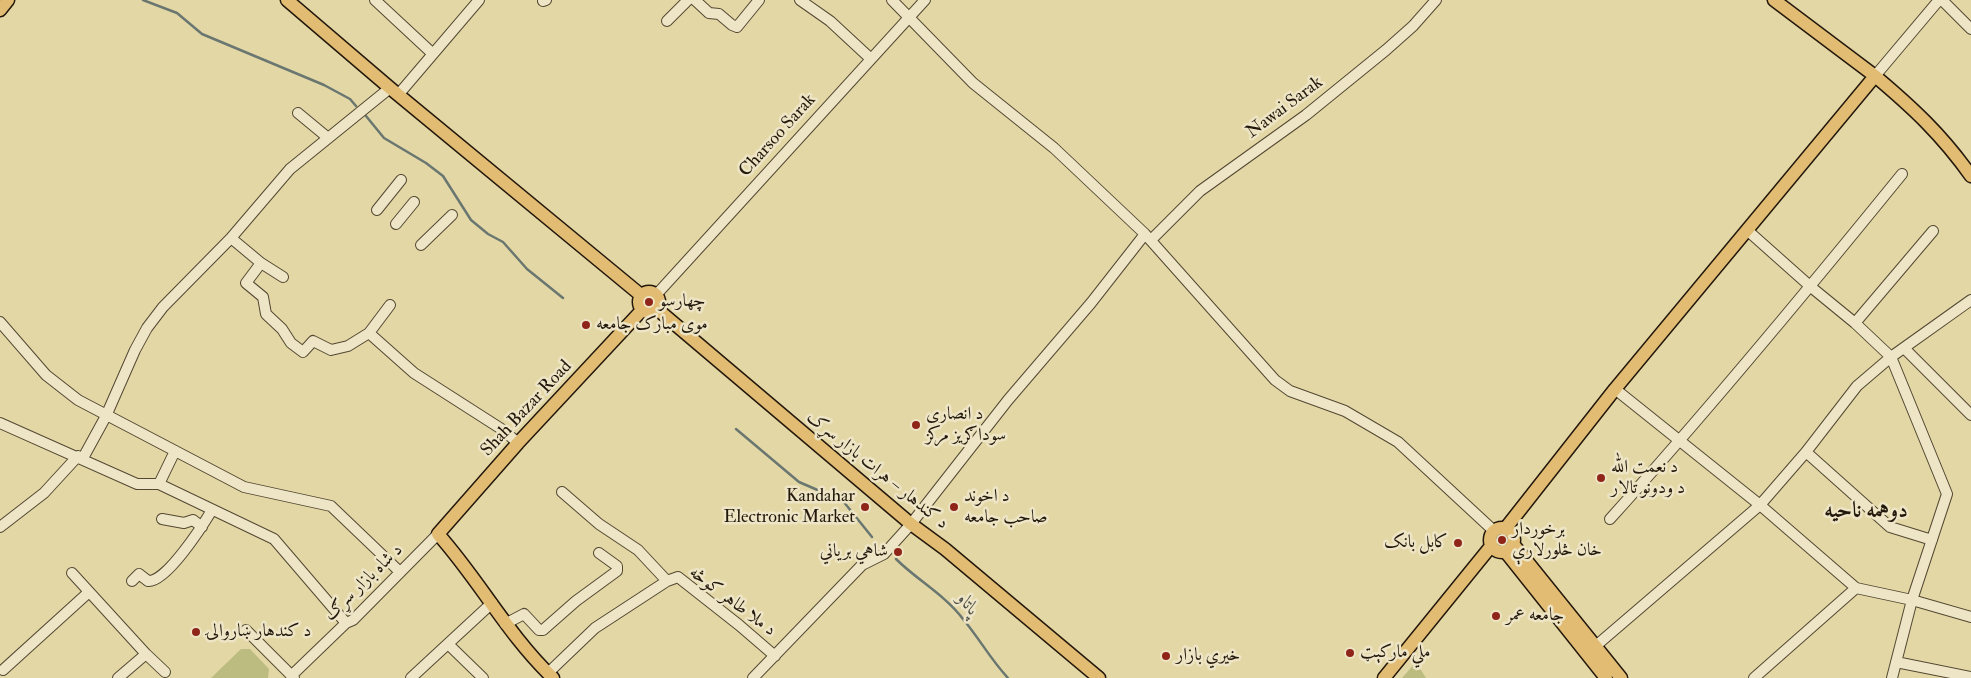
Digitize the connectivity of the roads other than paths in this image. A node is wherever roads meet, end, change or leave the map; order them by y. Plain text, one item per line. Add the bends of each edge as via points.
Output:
1 (8, 0) edge
2 (287, 0) edge
3 (374, 0) edge
4 (480, 0) edge
5 (688, 0) edge
6 (695, 0) edge
7 (759, 0) edge
8 (800, 0) edge
9 (892, 0) edge
10 (925, 0) edge
11 (1436, 0) edge
12 (1774, 0) edge
13 (1941, 0) edge
14 (0, 10) edge
15 (909, 17) junction
16 (667, 21) dead end
17 (1971, 28) edge
18 (433, 54) junction
19 (871, 59) junction
20 (1875, 76) junction
21 (394, 91) junction
22 (298, 113) dead end
23 (327, 136) junction
24 (1902, 174) dead end
25 (1971, 176) edge
26 (401, 180) dead end
27 (414, 202) dead end
28 (377, 210) dead end
29 (452, 215) dead end
30 (396, 224) dead end
31 (1747, 230) junction
32 (1933, 231) dead end
33 (1148, 237) junction
34 (231, 238) junction
35 (421, 245) dead end
36 (261, 263) junction
37 (283, 277) dead end
38 (1811, 287) junction
39 (656, 295) junction
40 (642, 296) junction
41 (1971, 300) edge
42 (390, 305) dead end
43 (656, 309) junction
44 (643, 310) junction
45 (0, 322) edge
46 (1855, 323) junction
47 (369, 333) junction
48 (1904, 348) junction
49 (1892, 357) junction
50 (1615, 389) junction
51 (1971, 415) edge
52 (106, 416) junction
53 (0, 424) edge
54 (1680, 440) junction
55 (518, 443) junction
56 (175, 451) junction
57 (1806, 452) junction
58 (80, 457) junction
59 (159, 484) junction
60 (562, 492) dead end
61 (1760, 505) junction
62 (212, 510) junction
63 (162, 519) dead end
64 (1610, 519) dead end
65 (911, 524) junction
66 (202, 527) junction
67 (0, 528) edge
68 (1500, 530) junction
69 (438, 534) junction
70 (1932, 540) junction
71 (1492, 545) junction
72 (1509, 548) junction
73 (599, 553) dead end
74 (72, 572) dead end
75 (400, 572) junction
76 (667, 581) junction
77 (132, 582) dead end
78 (1856, 588) junction
79 (89, 592) junction
80 (1912, 600) junction
81 (492, 603) junction
82 (1971, 617) edge
83 (346, 623) junction
84 (506, 624) junction
85 (246, 630) dead end
86 (448, 644) junction
87 (1591, 651) junction
88 (146, 654) junction
89 (776, 656) junction
90 (1896, 662) junction
91 (5, 671) edge
92 (165, 672) dead end
93 (551, 676) edge
94 (292, 677) edge
95 (1971, 677) edge
96 (118, 678) edge
97 (411, 678) edge
98 (483, 678) edge
99 (753, 678) edge
100 (1099, 678) edge
101 (1384, 678) edge
102 (1606, 678) edge
103 (1620, 678) edge
104 (1754, 678) edge
105 (1892, 678) edge

1 - 14 main road
2 - 21 main road
3 - 18 street
4 - 18 street
5 - 16 street
6 - 7 street via 710,13 719,14 737,27
8 - 19 street via 830,21
9 - 15 street
10 - 15 street, Charsoo Sarak
11 - 33 street, Nawai Sarak via 1386,50 1306,115 1200,191
12 - 20 main road
13 - 17 street
13 - 20 street
15 - 19 street, Charsoo Sarak
15 - 33 street via 973,83 1054,148
18 - 21 street
19 - 39 street, Charsoo Sarak
20 - 25 main road via 1917,110
20 - 31 main road
21 - 23 street
21 - 40 main road
22 - 23 street
23 - 34 street via 290,169
24 - 38 street
26 - 28 street
27 - 30 street
29 - 35 street
31 - 38 street
31 - 50 main road
32 - 46 street
33 - 65 street, Nawai Sarak via 1008,400
33 - 68 street via 1274,380 1290,391 1345,411 1398,442
34 - 36 street
34 - 52 street via 162,307 147,328
36 - 37 street
36 - 47 street via 246,282 264,297 266,314 303,352 313,340 331,350 348,346
38 - 46 street
38 - 54 street
39 - 40 main road
39 - 43 main road via 659,302
40 - 44 main road
41 - 48 street
42 - 47 street
43 - 44 main road
43 - 65 main road, د کندهار – هرات بازار سړک
44 - 55 main road, Shah Bazar Road
45 - 52 street via 46,375 78,400
46 - 49 street
47 - 55 street via 414,373
48 - 49 street
48 - 51 street
49 - 57 street via 1857,386
49 - 70 street via 1947,494
50 - 54 street
50 - 68 main road
52 - 56 street
52 - 58 street
53 - 58 street
54 - 61 street
54 - 64 street
55 - 69 main road, Shah Bazar Road
56 - 59 street
56 - 75 street via 244,487 331,506
57 - 61 street
57 - 70 street via 1890,527
58 - 59 street via 136,484
58 - 67 street via 44,493
59 - 62 street
60 - 76 street via 598,524 638,550
61 - 78 street
61 - 87 street
62 - 66 street
62 - 83 street via 274,539
63 - 66 street via 184,523 193,520
65 - 89 street, Nawai Sarak via 884,554 862,565
65 - 100 main road, د کندهار – هرات بازار سړک
66 - 77 street via 158,579 148,581 139,574
68 - 71 main road via 1491,538
68 - 72 main road via 1514,536
69 - 75 street, د شاه بازار سړګ
69 - 81 main road
70 - 80 street
71 - 72 main road via 1497,551
71 - 101 main road
72 - 87 main road
73 - 84 street via 617,566 617,571 541,631 524,614
74 - 79 street
75 - 83 street, د شاه بازار سړګ via 353,620
76 - 89 street, د ملا طاهر کوڅه via 678,577
76 - 93 street via 595,628
78 - 80 street
78 - 104 street
79 - 88 street
79 - 91 street
80 - 82 street
80 - 90 street
81 - 84 main road
81 - 86 street
83 - 94 street, د شاه بازار سړګ
84 - 93 main road
85 - 94 street
86 - 97 street
86 - 98 street
87 - 102 main road
87 - 103 main road
88 - 92 street
88 - 96 street
89 - 99 street, Nawai Sarak
90 - 95 street
90 - 105 street

